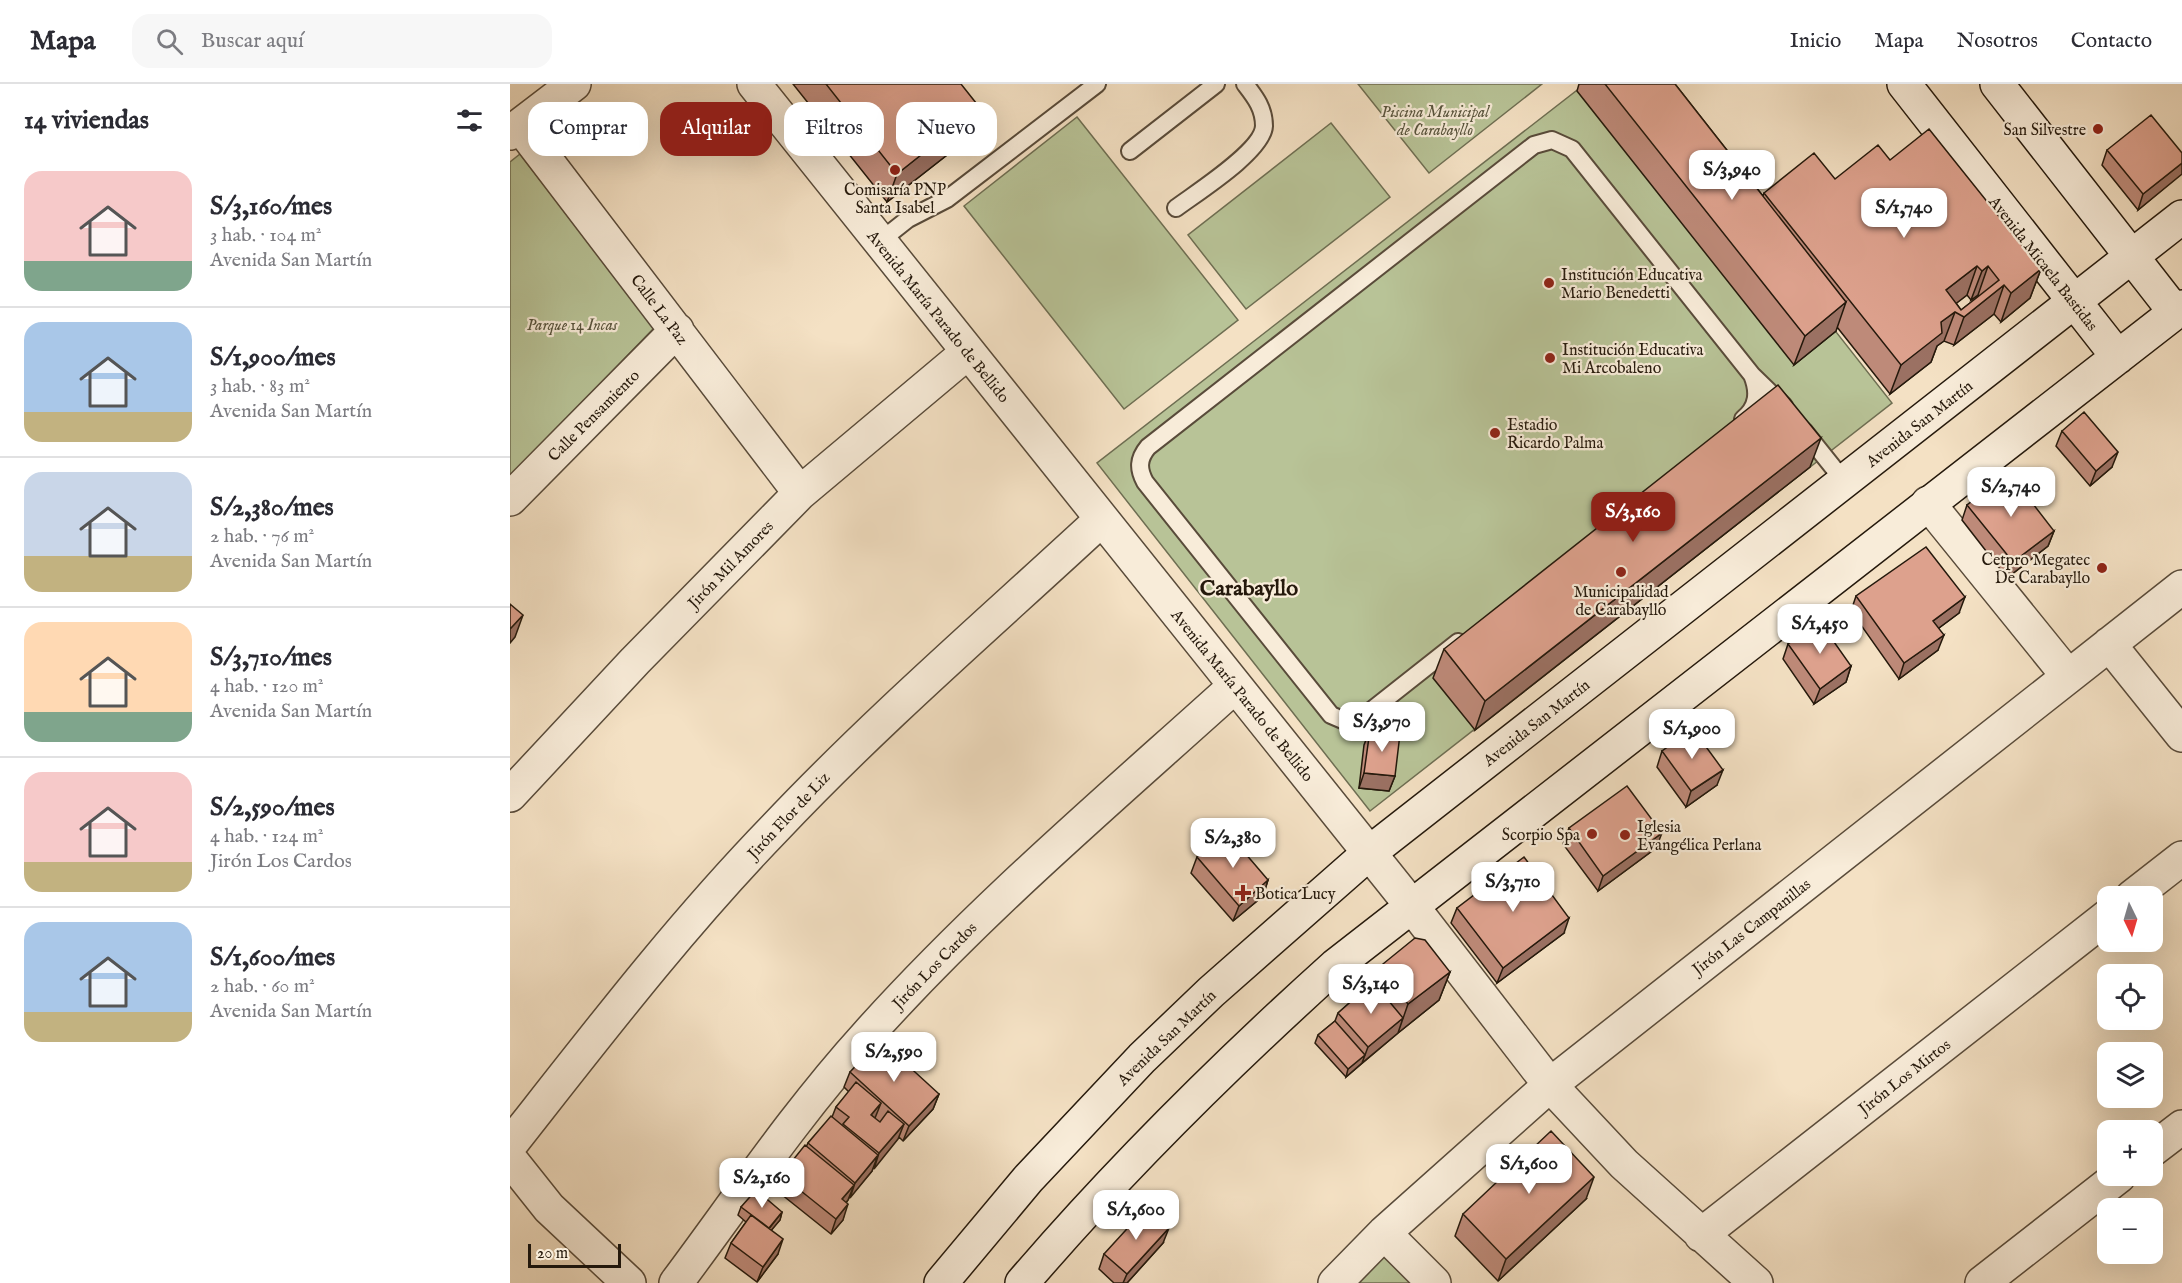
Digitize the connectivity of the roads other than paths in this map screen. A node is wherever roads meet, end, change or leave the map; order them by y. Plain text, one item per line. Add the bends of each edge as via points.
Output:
1 (574, 84) edge
2 (754, 84) edge
3 (1097, 84) edge
4 (1216, 84) edge
5 (1245, 84) edge
6 (1904, 84) edge
7 (1997, 84) edge
8 (515, 129) edge
9 (1130, 151) dead end
10 (1176, 208) dead end
11 (2182, 217) edge
12 (879, 242) junction
13 (2132, 256) junction
14 (2074, 302) junction
15 (2178, 309) edge
16 (676, 330) junction
17 (968, 352) junction
18 (2118, 357) junction
19 (1752, 375) junction
20 (1730, 429) edge
21 (1844, 481) junction
22 (800, 493) junction
23 (510, 499) edge
24 (1928, 503) junction
25 (1102, 519) junction
26 (2182, 587) edge
27 (1476, 628) edge
28 (2109, 644) junction
29 (2068, 676) junction
30 (1235, 686) junction
31 (2182, 735) edge
32 (510, 795) edge
33 (1369, 853) junction
34 (2182, 858) edge
35 (2146, 886) edge
36 (1411, 905) junction
37 (2097, 925) edge
38 (1550, 1085) junction
39 (2182, 1127) edge
40 (2163, 1142) edge
41 (510, 1145) edge
42 (510, 1159) edge
43 (2106, 1186) edge
44 (1384, 1233) junction
45 (1701, 1235) junction
46 (1752, 1282) edge
47 (629, 1283) edge
48 (676, 1283) edge
49 (942, 1283) edge
50 (1022, 1283) edge
51 (1335, 1283) edge
52 (1434, 1283) edge
53 (1982, 1283) edge

1 - 8 street
2 - 12 street, Avenida María Parado de Bellido
3 - 12 lane via 947,199 908,219
4 - 9 lane
5 - 10 lane via 1260,103 1264,127 1252,149
6 - 14 street, Avenida Micaela Bastidas
7 - 13 street
8 - 16 street, Calle La Paz
11 - 13 street, Avenida San Martín
12 - 17 street, Avenida María Parado de Bellido
13 - 14 street, Avenida San Martín
13 - 15 street
14 - 18 street, Avenida Micaela Bastidas
14 - 21 street, Avenida San Martín
15 - 18 street
16 - 22 street, Calle La Paz
16 - 23 street, Calle Pensamiento
17 - 22 street, Jirón Mil Amores
17 - 25 street, Avenida María Parado de Bellido
18 - 24 street
19 - 20 lane via 1755,405
19 - 21 lane via 1774,394
19 - 27 lane via 1572,149 1552,140 1534,145 1142,454 1140,473 1145,482 1330,715 1345,721 1363,717
21 - 33 street, Avenida San Martín
22 - 32 street, Jirón Mil Amores
24 - 29 street
24 - 36 street
25 - 30 street, Avenida María Parado de Bellido
25 - 41 street, Jirón Flor de Liz via 842,759 773,830 657,958
26 - 28 street, Jirón Las Campanillas
28 - 29 street, Jirón Las Campanillas
28 - 31 street
29 - 38 street, Jirón Las Campanillas
30 - 33 street, Avenida María Parado de Bellido
30 - 48 street, Jirón Los Cardos via 971,925 866,1036
33 - 36 street, Avenida María Parado de Bellido
33 - 49 street, Avenida San Martín via 1142,1058 1028,1179
34 - 35 street
36 - 38 street, Avenida María Parado de Bellido
36 - 50 street via 1335,966 1194,1097 1078,1217
37 - 45 street, Jirón Los Mirtos
38 - 44 street, Jirón Las Campanillas
38 - 45 street, Avenida María Parado de Bellido via 1624,1164
39 - 40 street
42 - 47 street via 549,1208
43 - 53 street
44 - 51 street, Jirón Las Campanillas
44 - 52 street
45 - 46 street, Avenida María Parado de Bellido

